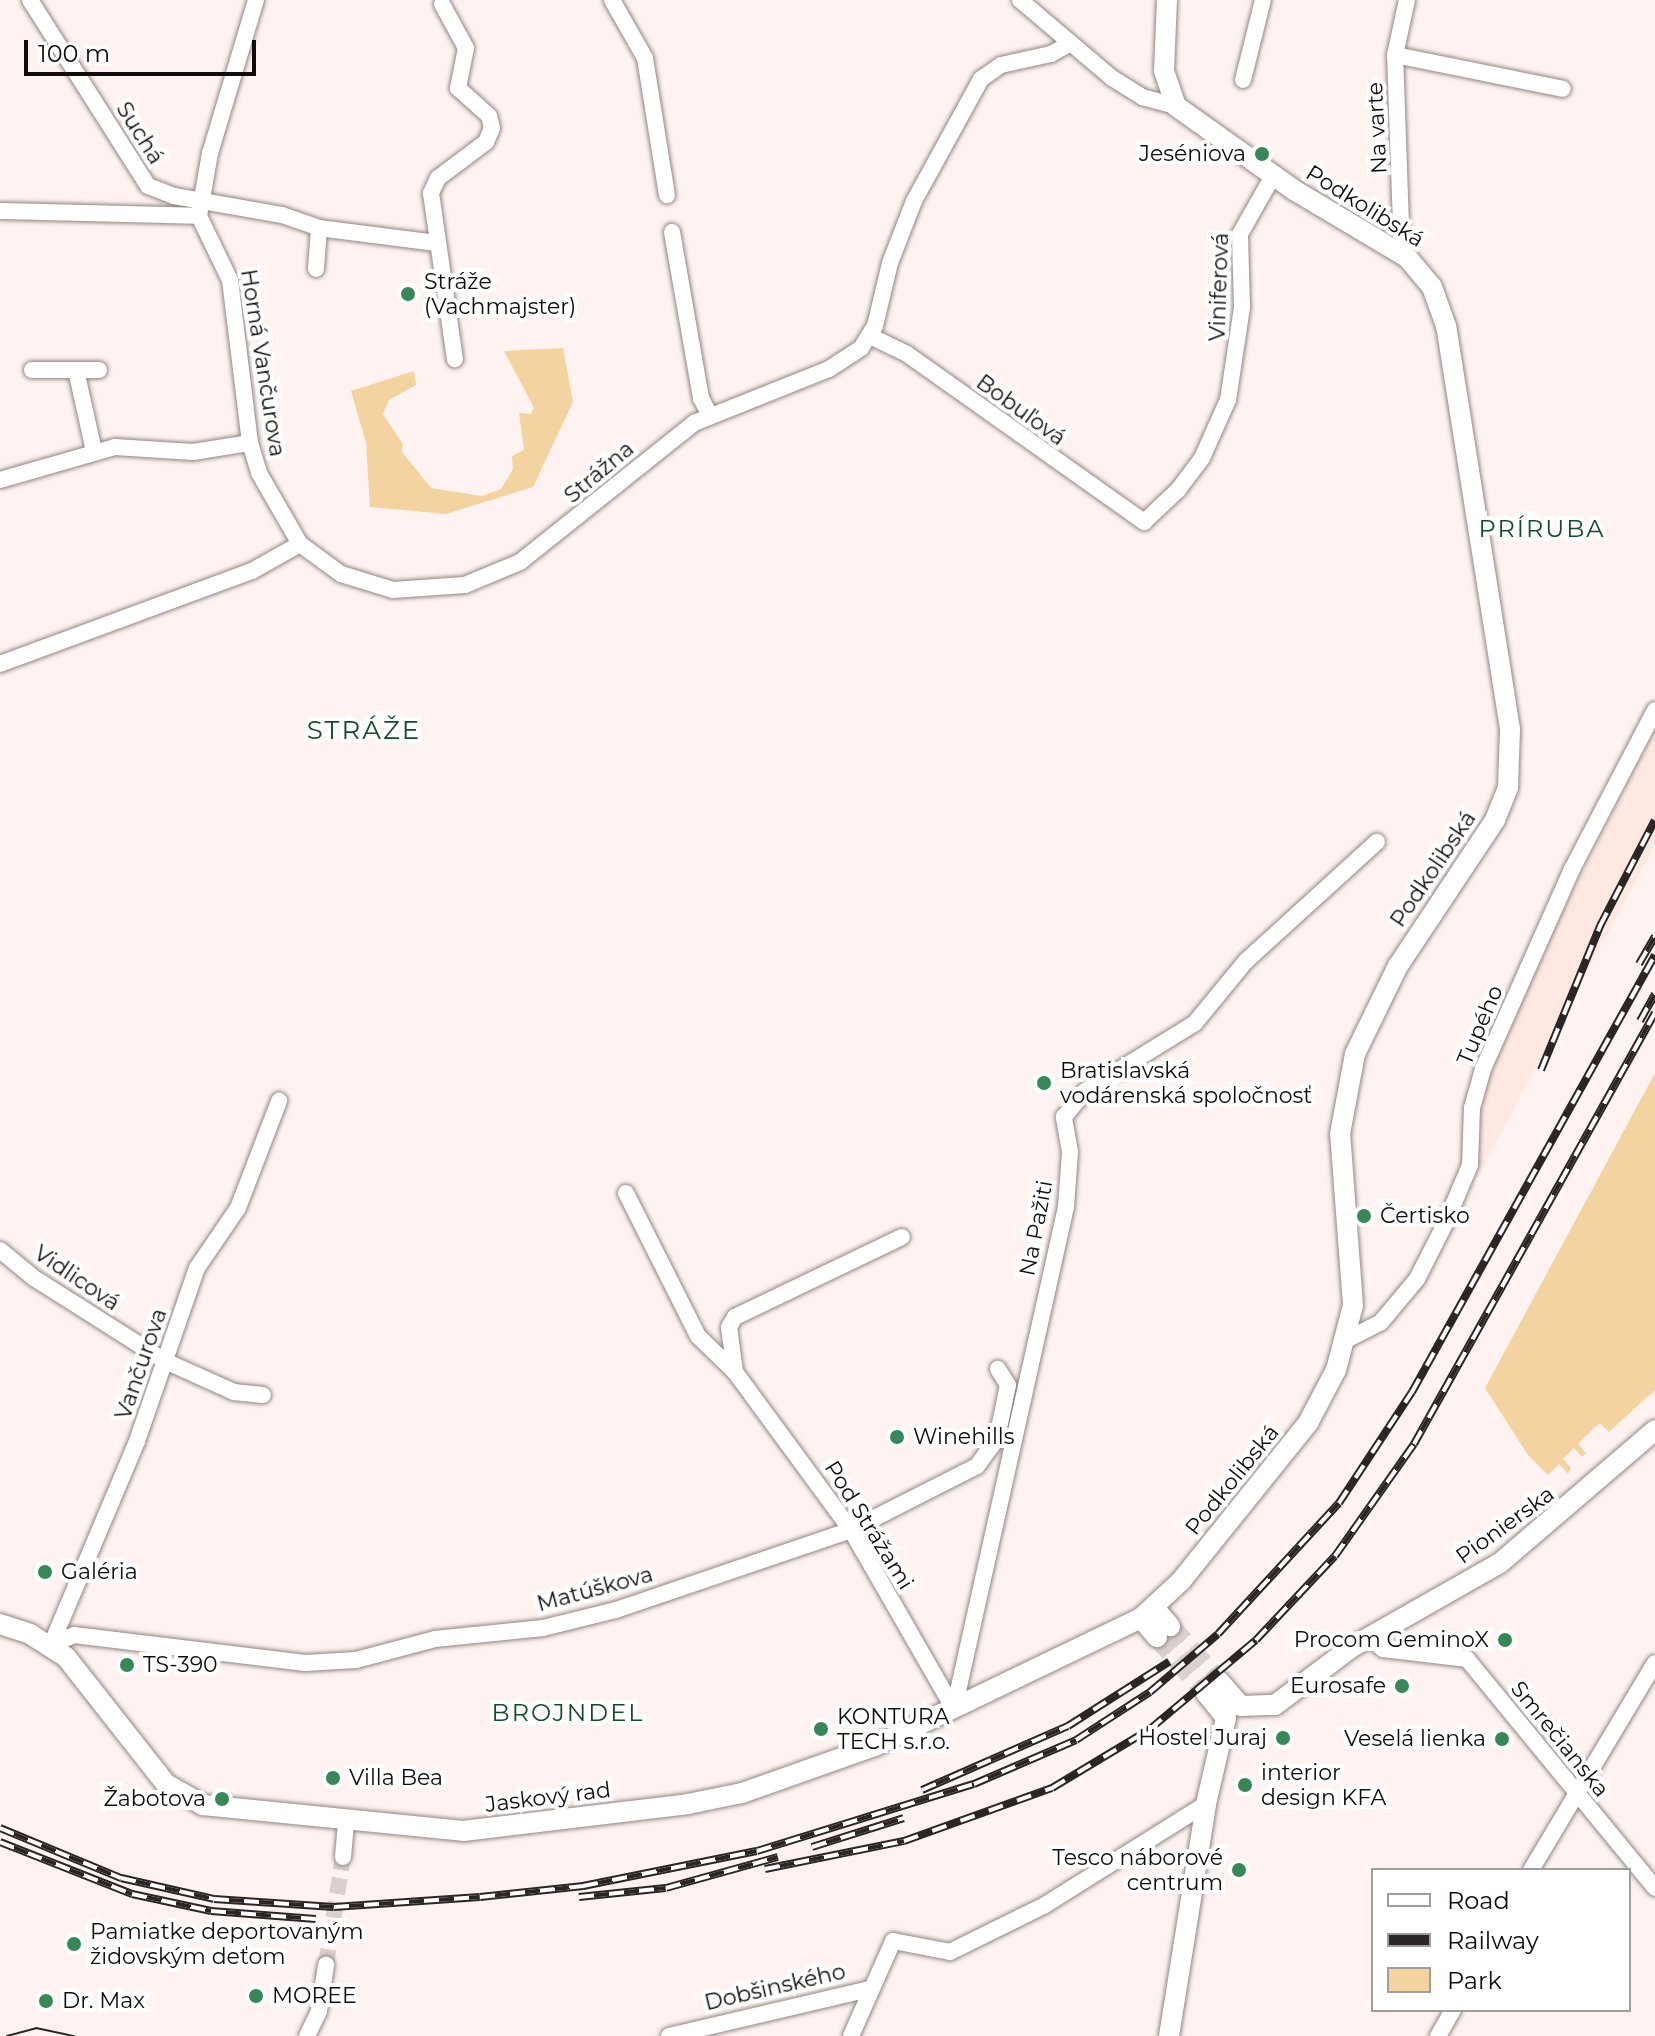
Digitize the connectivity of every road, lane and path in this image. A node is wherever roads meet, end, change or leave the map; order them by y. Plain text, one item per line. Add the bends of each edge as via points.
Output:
1 (30, 0) edge
2 (256, 0) edge
3 (612, 0) edge
4 (1020, 0) edge
5 (1167, 0) edge
6 (1263, 0) edge
7 (1407, 0) edge
8 (442, 4) dead end
9 (1069, 44) junction
10 (1395, 55) junction
11 (1243, 80) dead end
12 (1563, 89) dead end
13 (1176, 106) junction
14 (1273, 176) junction
15 (667, 195) dead end
16 (200, 198) junction
17 (0, 211) edge
18 (199, 216) junction
19 (319, 228) junction
20 (672, 232) dead end
21 (436, 243) junction
22 (1402, 254) junction
23 (316, 269) dead end
24 (870, 336) junction
25 (455, 359) dead end
26 (32, 370) dead end
27 (76, 370) junction
28 (99, 370) dead end
29 (710, 416) junction
30 (250, 443) junction
31 (94, 451) junction
32 (0, 480) edge
33 (1144, 522) joint
34 (300, 544) junction
35 (0, 664) edge
36 (1655, 710) edge
37 (1377, 842) dead end
38 (279, 1101) dead end
39 (626, 1193) dead end
40 (902, 1237) dead end
41 (0, 1250) edge
42 (1346, 1340) junction
43 (165, 1361) junction
44 (998, 1369) dead end
45 (735, 1372) junction
46 (263, 1395) dead end
47 (1655, 1430) edge
48 (851, 1530) junction
49 (1148, 1614) junction
50 (0, 1624) edge
51 (1164, 1632) tunnel mouth
52 (1369, 1637) junction
53 (51, 1645) junction
54 (1655, 1663) edge
55 (1212, 1687) tunnel mouth
56 (954, 1709) junction
57 (1234, 1712) junction
58 (1575, 1792) junction
59 (1206, 1804) junction
60 (346, 1819) junction
61 (343, 1857) tunnel mouth
62 (1532, 1868) edge
63 (1655, 1888) edge
64 (326, 1965) tunnel mouth
65 (870, 1989) junction
66 (1452, 2012) edge
67 (307, 2036) edge
68 (669, 2036) edge
69 (851, 2036) edge
70 (1169, 2036) edge
71 (1438, 2036) edge

1 - 16 street, Suchá via 148,186
2 - 16 street, Horná Vančurova
3 - 15 street via 645,58
4 - 9 street
5 - 13 street via 1164,71
6 - 11 street
7 - 10 street, Na varte
8 - 21 street via 466,48 458,88 489,116 492,128 486,142 432,188
9 - 13 street via 1142,97
9 - 24 street via 1051,54 1001,65 981,79 914,201
10 - 12 street
10 - 22 street, Na varte
13 - 14 street, Podkolibská
14 - 22 street, Podkolibská
14 - 33 street, Viniferová via 1240,234 1242,307 1228,400 1202,458
16 - 18 street, Horná Vančurova
16 - 19 street, Suchá
17 - 18 street
18 - 30 street, Horná Vančurova via 230,280
19 - 21 street, Suchá
19 - 23 street
20 - 29 street via 701,398
21 - 25 street
22 - 42 street, Podkolibská via 1432,287 1446,326 1497,638 1510,765 1495,820 1398,966 1355,1054 1340,1134 1353,1284
24 - 29 street, Strážna via 829,369
24 - 33 street, Bobuľová via 907,354
26 - 27 street
27 - 28 street
27 - 31 street
29 - 34 street, Strážna via 676,436 529,557 476,583 417,591 371,586 330,569
30 - 31 street via 211,451
30 - 34 street, Horná Vančurova via 269,497
31 - 32 street
34 - 35 street via 252,571
36 - 42 street, Tupého via 1572,869 1483,1069 1472,1108 1470,1165 1446,1222 1417,1279 1381,1322
37 - 56 street, Na Pažiti via 1246,961 1195,1023 1085,1091 1064,1117 1070,1152 1066,1207
38 - 43 street, Vančurova via 238,1208 197,1268
39 - 45 street, Pod Strážami via 698,1336
40 - 45 street, Pod Strážami via 735,1317 729,1327
41 - 43 street, Vidlicová via 34,1278
42 - 49 street, Podkolibská via 1308,1423
43 - 46 street, Vidlicová via 234,1392
43 - 53 street, Vančurova
44 - 48 street, Matúškova via 1008,1385 997,1438 977,1466
45 - 48 street, Pod Strážami
47 - 52 street, Pionierska via 1519,1550
48 - 53 street, Matúškova via 616,1610 543,1628 435,1639 356,1660 305,1663 74,1635
48 - 56 street, Pod Strážami
49 - 51 street
49 - 56 street, Jaskový rad
50 - 53 street, Jaskový rad
52 - 57 street via 1275,1705
52 - 58 street, Smrečianska via 1383,1649 1467,1659
53 - 60 street, Jaskový rad via 113,1711 157,1775 184,1797 203,1805
54 - 58 street
55 - 57 street
56 - 60 street, Jaskový rad via 847,1757 707,1801 479,1830
57 - 59 street
58 - 62 street
58 - 63 street, Smrečianska
59 - 65 street, Dobšinského via 1045,1905 950,1952 893,1941
59 - 70 street
60 - 61 street
64 - 67 street via 319,2011
65 - 68 street, Dobšinského
65 - 69 street
66 - 71 street

